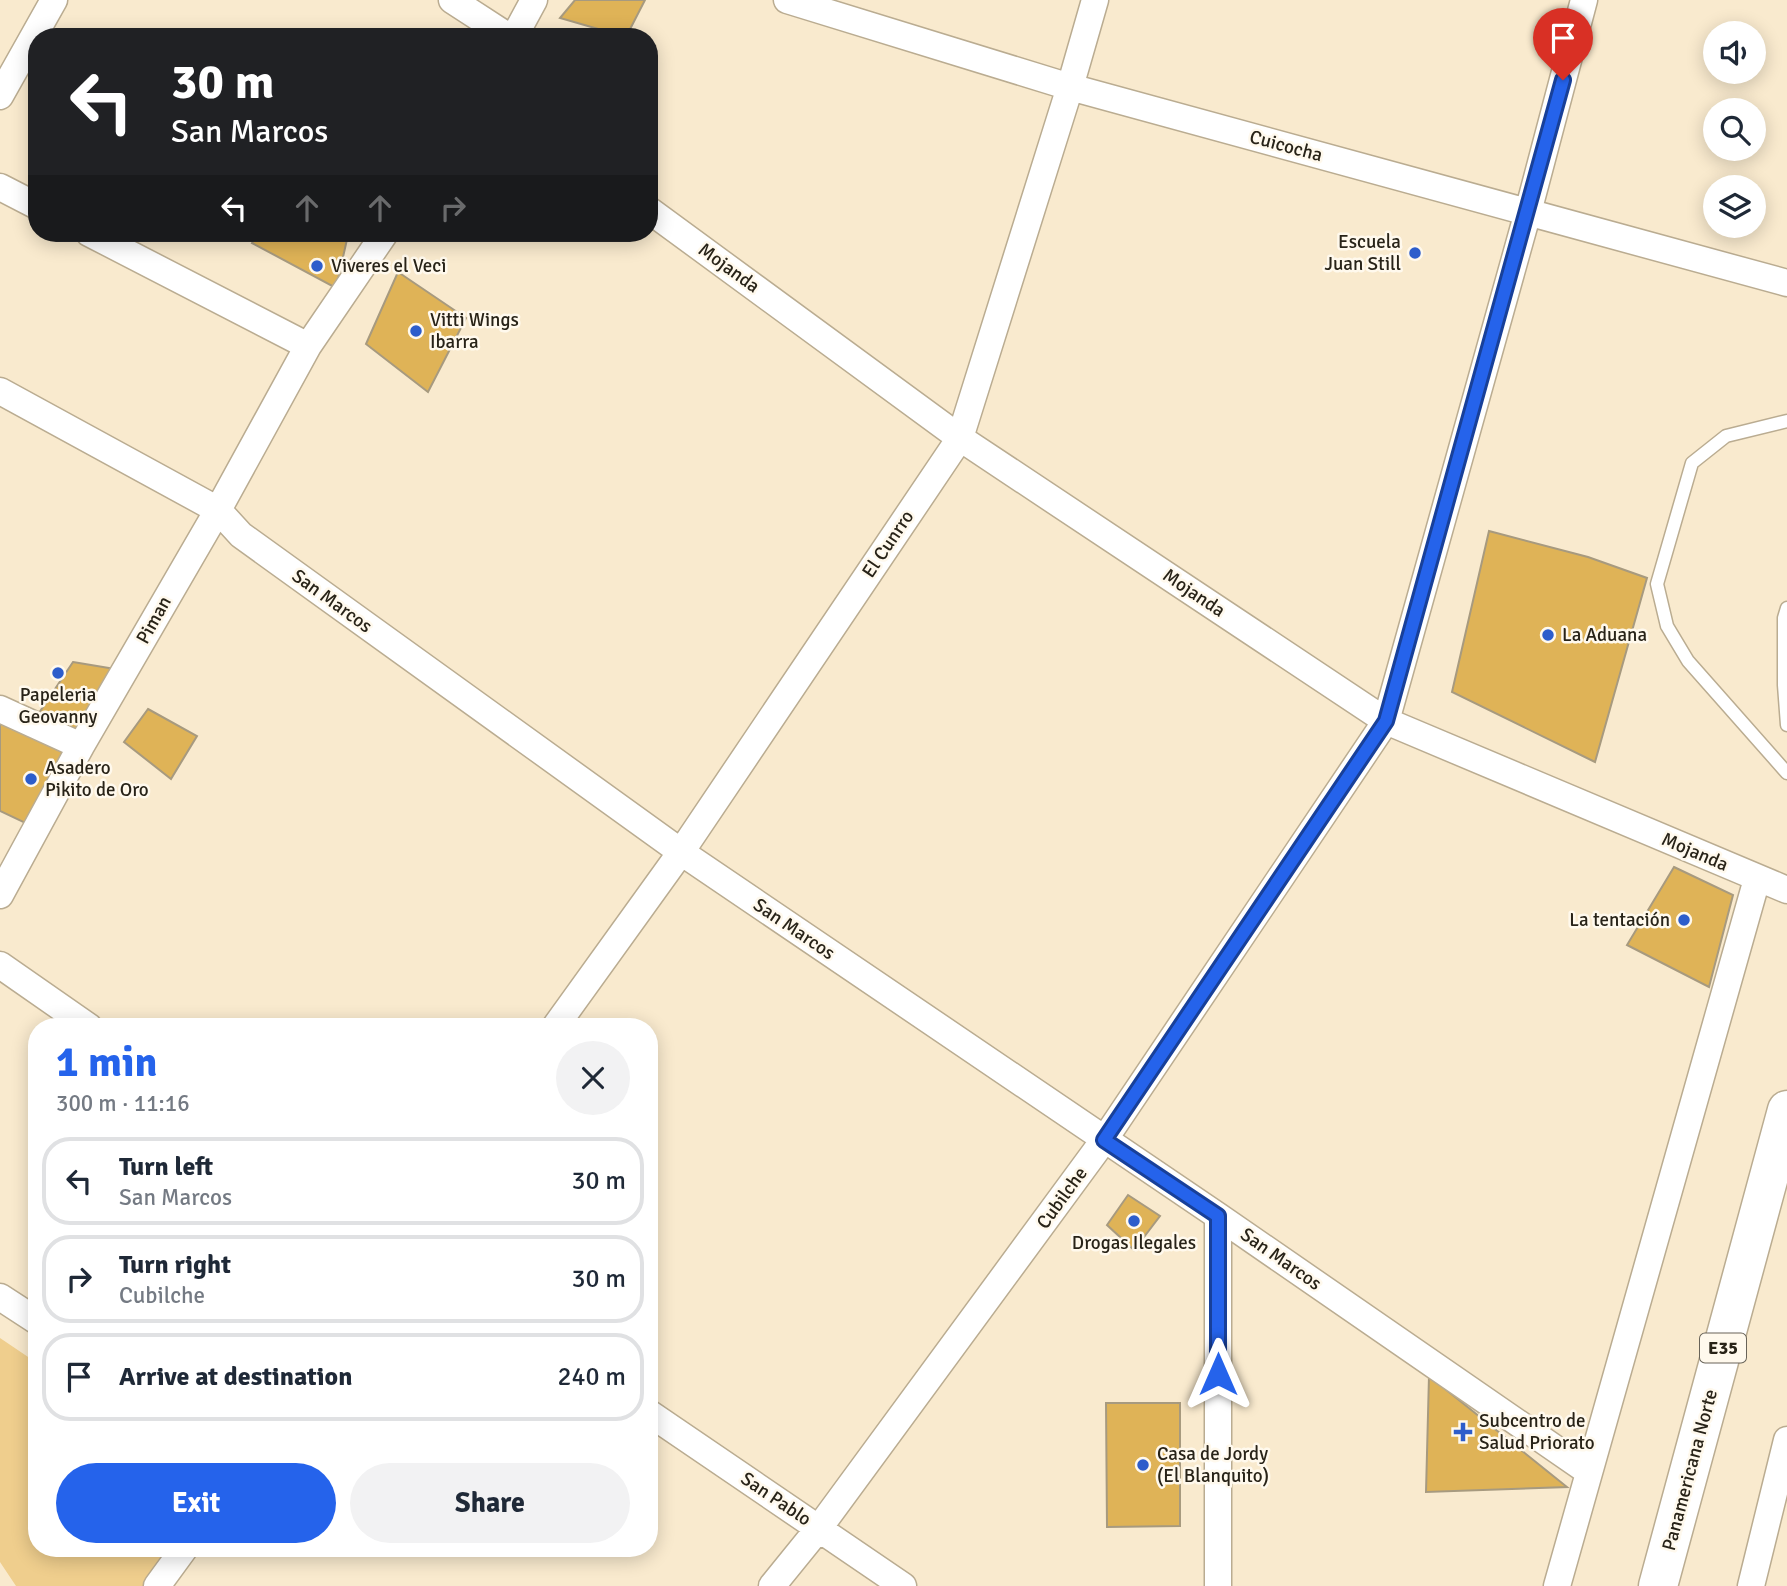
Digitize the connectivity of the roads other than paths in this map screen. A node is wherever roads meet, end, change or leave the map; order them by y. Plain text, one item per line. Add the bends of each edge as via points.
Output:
1 (54, 0) edge
2 (452, 0) edge
3 (534, 0) edge
4 (787, 0) edge
5 (1095, 0) edge
6 (1584, 0) edge
7 (38, 28) edge
8 (497, 28) edge
9 (517, 28) edge
10 (28, 46) edge
11 (1070, 87) junction
12 (0, 96) edge
13 (0, 187) edge
14 (28, 201) edge
15 (1528, 212) junction
16 (658, 217) edge
17 (106, 242) edge
18 (379, 242) edge
19 (1787, 283) edge
20 (308, 346) junction
21 (0, 391) edge
22 (1787, 421) edge
23 (960, 438) junction
24 (218, 510) junction
25 (1787, 608) edge
26 (0, 709) edge
27 (1386, 721) junction
28 (1787, 724) edge
29 (81, 746) junction
30 (1787, 773) edge
31 (681, 852) junction
32 (1757, 879) junction
33 (1787, 890) edge
34 (0, 895) edge
35 (0, 965) edge
36 (76, 1018) edge
37 (561, 1018) edge
38 (1787, 1110) edge
39 (1104, 1140) junction
40 (1218, 1216) junction
41 (0, 1297) edge
42 (28, 1315) edge
43 (658, 1419) edge
44 (1787, 1440) edge
45 (1589, 1472) junction
46 (819, 1528) junction
47 (178, 1557) edge
48 (157, 1586) edge
49 (772, 1586) edge
50 (903, 1586) edge
51 (1218, 1586) edge
52 (1557, 1586) edge
53 (1658, 1586) edge
54 (1751, 1586) edge

1 - 7 street
2 - 8 street
3 - 9 street
4 - 11 street, Cuicocha
5 - 11 street, El Cunrro
6 - 15 street, Cubilche
10 - 12 street
11 - 15 street, Cuicocha
11 - 23 street, El Cunrro
13 - 14 street
15 - 19 street, Cuicocha
15 - 27 street, Cubilche
16 - 23 street, Mojanda
17 - 20 street
18 - 20 street, Piman
20 - 24 street, Piman
21 - 24 street, San Marcos
22 - 30 lane via 1726,436 1692,463 1657,584 1667,626 1688,661
23 - 27 street, Mojanda
23 - 31 street, El Cunrro
24 - 29 street, Piman
24 - 31 street, San Marcos via 241,535
25 - 28 lane
26 - 29 street
27 - 32 street, Mojanda
27 - 39 street, Cubilche
29 - 34 street, Piman
31 - 37 street, El Cunrro
31 - 39 street, San Marcos
32 - 33 street, Mojanda
32 - 45 street
35 - 36 street
38 - 53 highway, Panamericana Norte / E35
39 - 40 street, San Marcos
39 - 46 street, Cubilche
40 - 45 street, San Marcos
40 - 51 street
41 - 42 street
43 - 46 street, San Pablo
44 - 54 street
45 - 52 street
46 - 49 street, Cubilche
46 - 50 street, San Pablo
47 - 48 street

